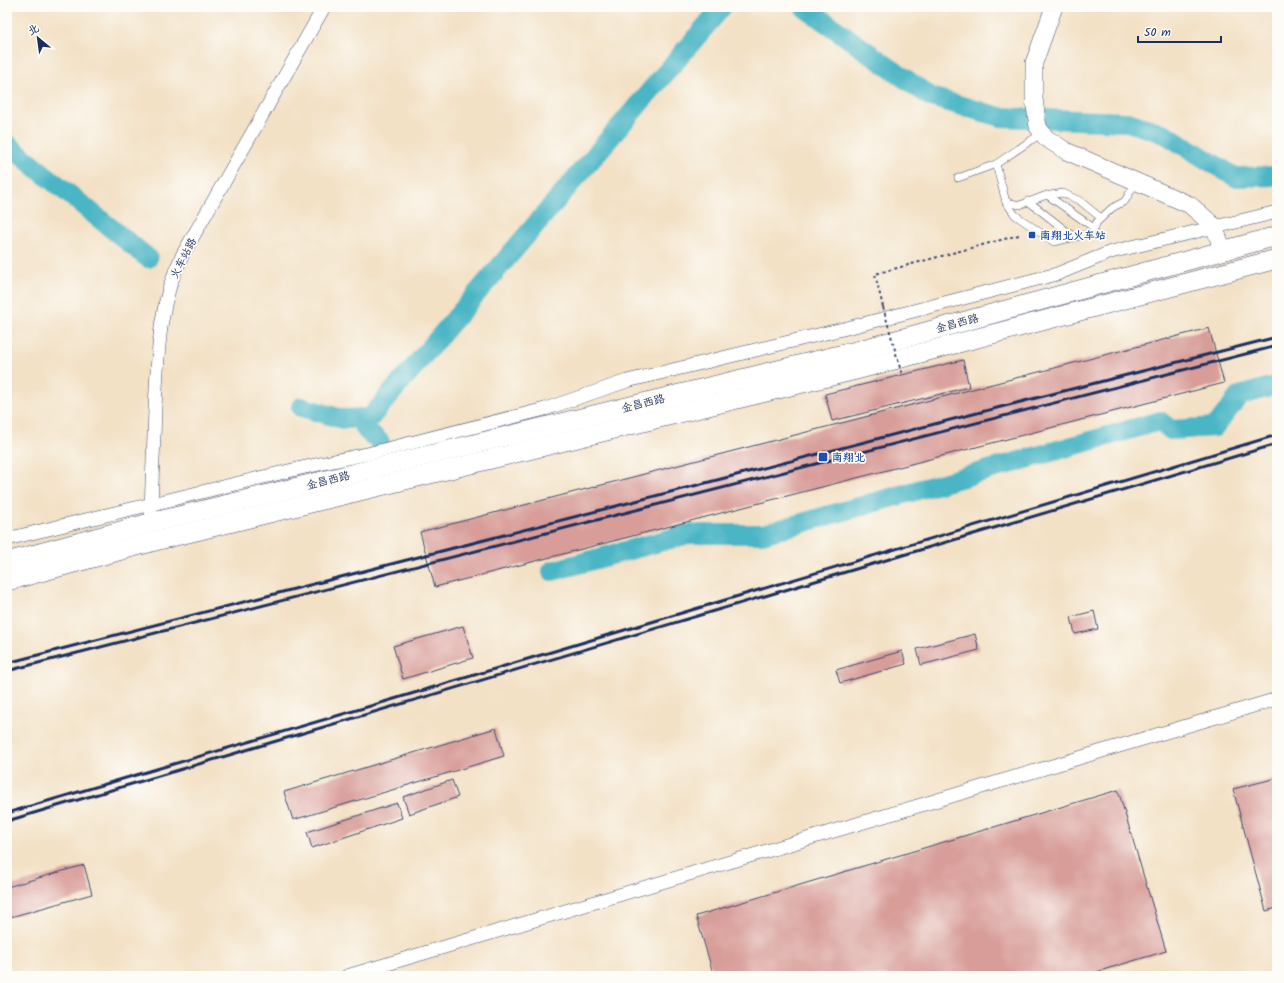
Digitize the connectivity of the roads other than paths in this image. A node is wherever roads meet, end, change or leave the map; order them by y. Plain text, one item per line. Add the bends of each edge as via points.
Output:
1 (324, 7) edge
2 (1054, 7) edge
3 (1040, 130) junction
4 (996, 164) junction
5 (958, 178) dead end
6 (1136, 182) junction
7 (1047, 195) junction
8 (1028, 201) junction
9 (1006, 202) junction
10 (1277, 212) edge
11 (1101, 218) junction
12 (1214, 226) junction
13 (1094, 228) junction
14 (1277, 236) edge
15 (1074, 237) junction
16 (1222, 251) junction
17 (1277, 259) edge
18 (151, 504) junction
19 (150, 523) junction
20 (7, 539) edge
21 (155, 541) junction
22 (7, 562) edge
23 (7, 581) edge
24 (1277, 699) edge
25 (347, 976) edge

1 - 18 street, 火车站路 via 183,254 171,282 159,348
2 - 3 street via 1034,62 1034,99
3 - 4 lane
3 - 6 street via 1046,138 1066,151
4 - 5 lane
4 - 9 lane
6 - 11 lane via 1125,201
6 - 12 street via 1190,205
7 - 8 lane
7 - 11 lane via 1063,193 1080,201
7 - 13 lane
8 - 9 lane via 1020,205
8 - 15 lane
9 - 15 lane via 1015,215 1054,242
10 - 12 street
11 - 13 lane
12 - 16 street
12 - 18 street via 1110,252 1049,276 627,381 545,409
13 - 15 lane via 1092,233
14 - 16 main road, 金昌西路
16 - 19 main road, 金昌西路 via 856,351
17 - 21 main road, 金昌西路 via 860,369
18 - 19 street, 火车站路
18 - 20 street
19 - 21 street, 火车站路
19 - 22 main road, 金昌西路
21 - 23 main road, 金昌西路
24 - 25 street

